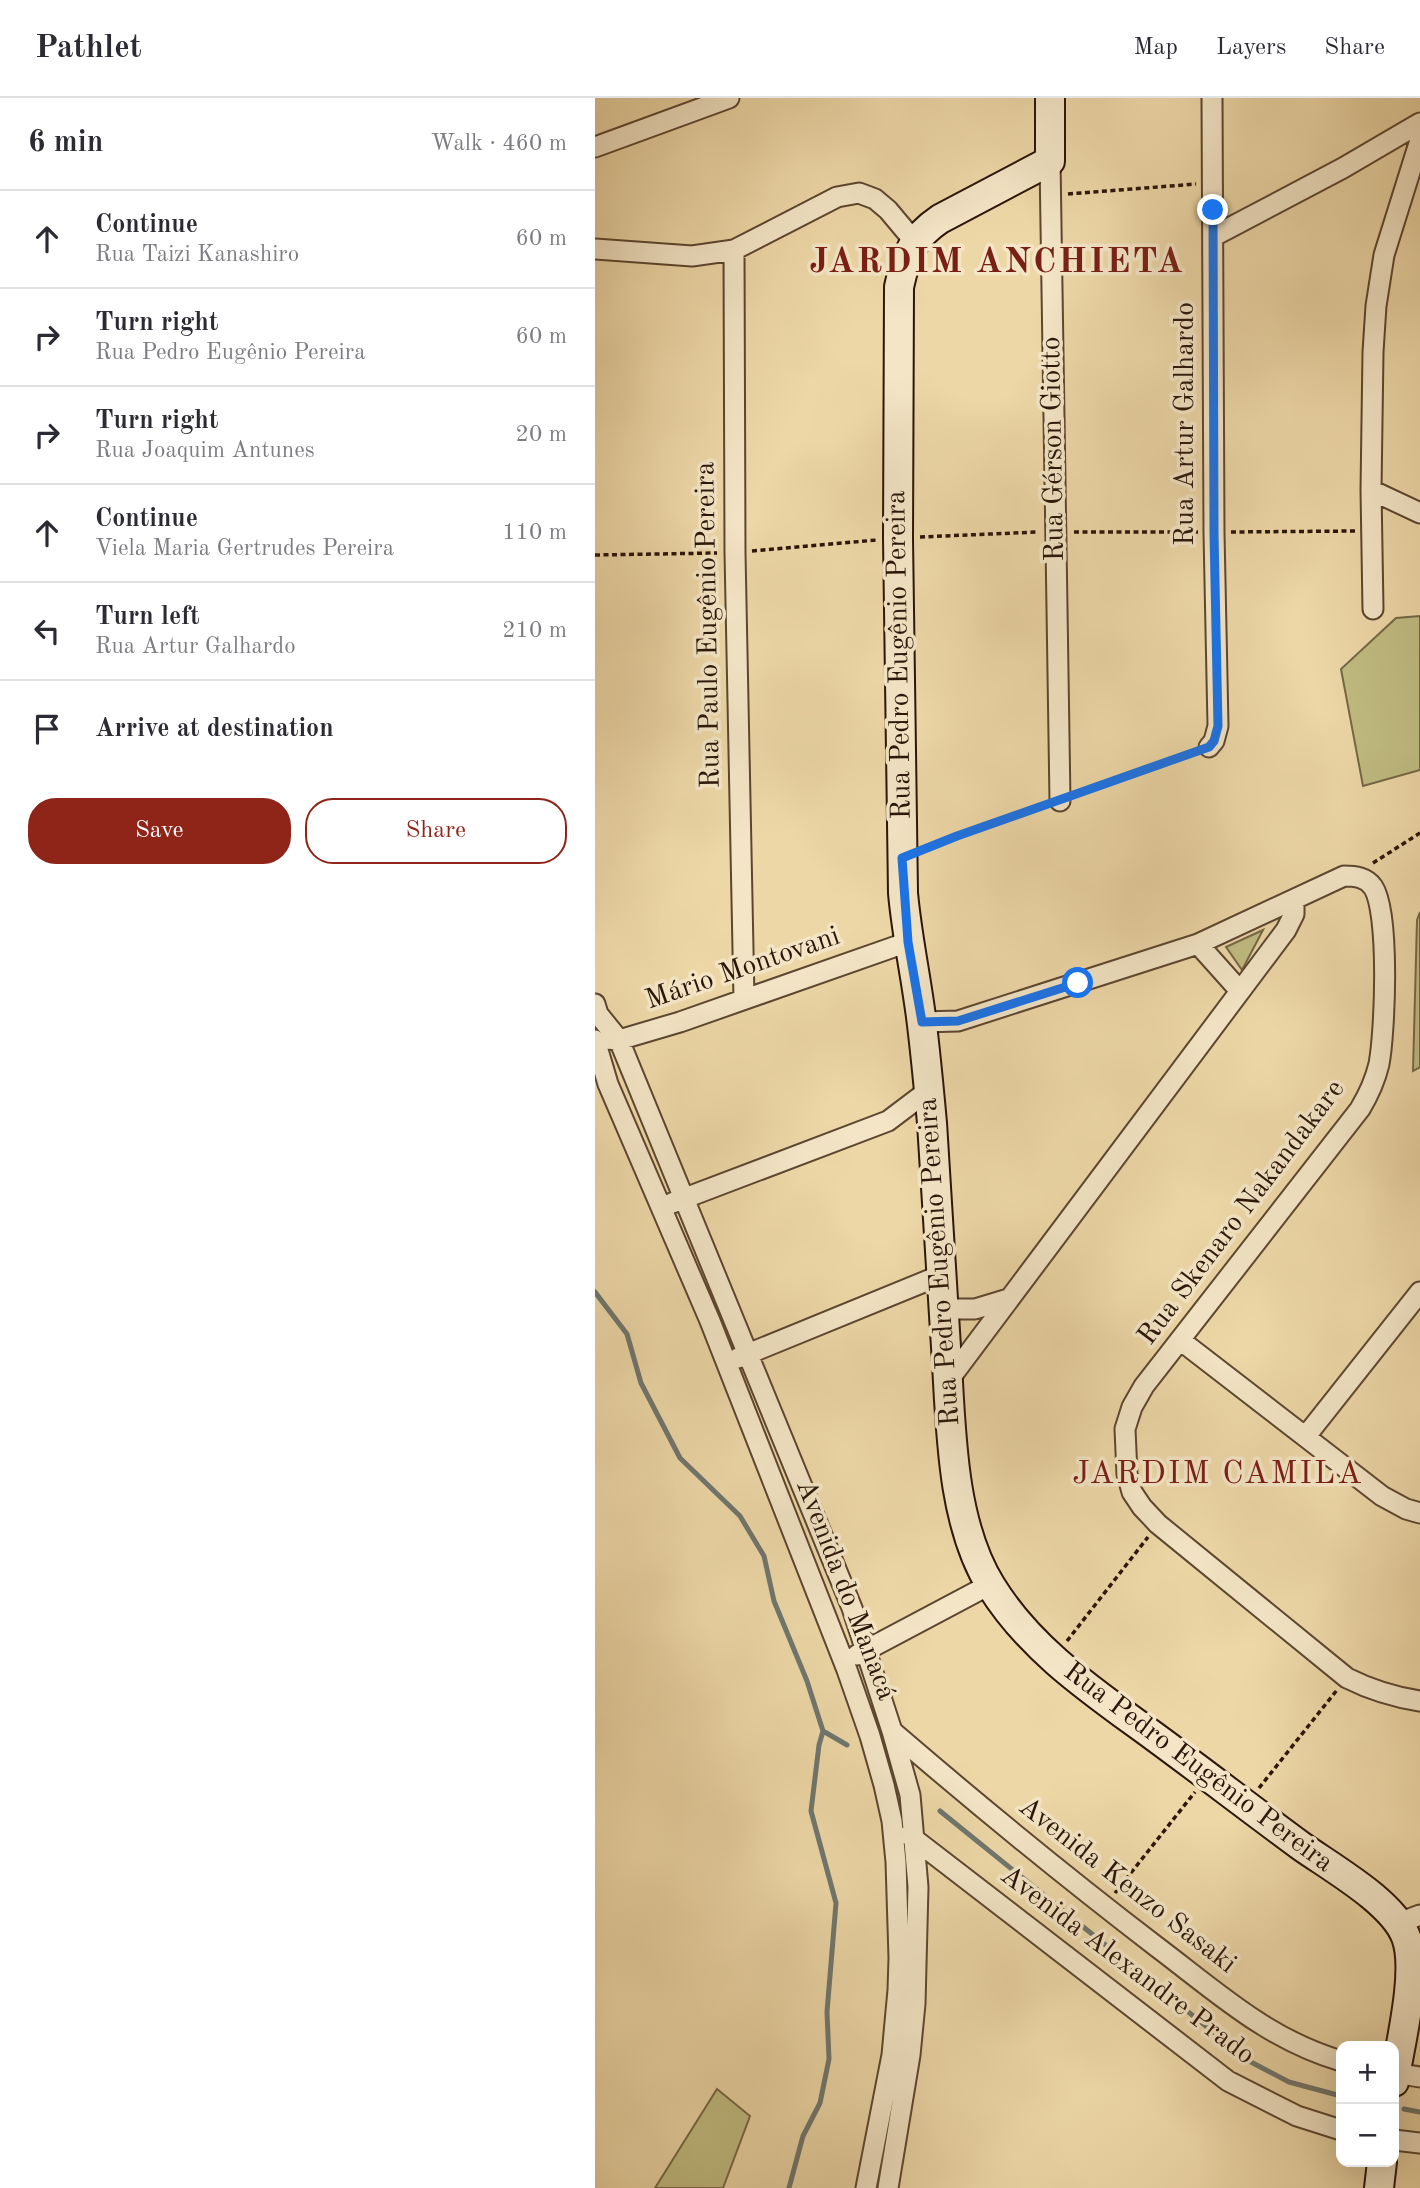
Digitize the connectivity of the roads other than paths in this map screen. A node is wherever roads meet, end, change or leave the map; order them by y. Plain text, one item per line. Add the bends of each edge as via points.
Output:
1 (729, 98) edge
2 (1050, 98) edge
3 (1212, 98) edge
4 (1420, 123) edge
5 (1420, 140) edge
6 (595, 147) edge
7 (1050, 161) junction
8 (1214, 236) junction
9 (914, 241) junction
10 (595, 249) edge
11 (734, 250) junction
12 (1371, 490) junction
13 (1420, 513) edge
14 (1373, 609) dead end
15 (1209, 747) road end
16 (1060, 801) road end
17 (1294, 900) junction
18 (908, 942) junction
19 (1198, 944) junction
20 (1240, 991) junction
21 (744, 999) junction
22 (596, 1009) edge
23 (923, 1035) junction
24 (595, 1038) edge
25 (619, 1040) junction
26 (929, 1090) junction
27 (888, 1121) junction
28 (932, 1123) junction
29 (684, 1199) junction
30 (661, 1207) junction
31 (941, 1275) junction
32 (1420, 1292) edge
33 (1008, 1299) junction
34 (943, 1309) junction
35 (1180, 1340) junction
36 (749, 1353) junction
37 (727, 1363) junction
38 (948, 1381) junction
39 (1306, 1436) junction
40 (1420, 1513) edge
41 (989, 1585) junction
42 (867, 1650) junction
43 (844, 1661) junction
44 (1420, 1701) edge
45 (892, 1731) junction
46 (902, 1765) junction
47 (938, 1771) junction
48 (884, 1785) junction
49 (892, 1821) junction
50 (914, 1839) junction
51 (1410, 1919) edge
52 (1336, 2060) edge
53 (1401, 2077) edge
54 (1336, 2128) edge
55 (1399, 2141) edge
56 (1420, 2143) edge
57 (1381, 2167) edge
58 (866, 2188) edge
59 (888, 2188) edge
60 (1379, 2188) edge

1 - 6 street
2 - 7 street, Rua Gérson Giotto
3 - 8 street, Rua Artur Galhardo
4 - 8 street
5 - 12 street via 1384,255 1376,306
7 - 9 street via 940,219
7 - 16 street, Rua Gérson Giotto
8 - 15 street, Rua Artur Galhardo via 1218,726
9 - 11 street via 888,210 859,193 837,197
9 - 18 street, Rua Pedro Eugênio Pereira via 899,287 902,858
10 - 11 street via 692,256
11 - 21 street, Rua Paulo Eugênio Pereira
12 - 13 street
12 - 14 street
17 - 19 street
17 - 20 street via 1294,914 1286,930
17 - 35 street, Rua Skenaro Nakandakare via 1335,879 1354,876 1372,886 1383,924 1383,1043 1372,1089
18 - 21 street, Mário Montovani
18 - 23 street, Rua Pedro Eugênio Pereira
19 - 20 street
19 - 23 street
20 - 33 street
21 - 25 street, Mário Montovani
22 - 24 street
22 - 25 street, Avenida do Manacá
23 - 26 street, Rua Pedro Eugênio Pereira
24 - 25 street, Mário Montovani
24 - 30 street, Avenida do Manacá via 608,1084
25 - 29 street, Avenida do Manacá
26 - 27 street
26 - 28 street, Rua Pedro Eugênio Pereira
27 - 28 street
27 - 29 street
28 - 31 street, Rua Pedro Eugênio Pereira
29 - 30 street
29 - 36 street, Avenida do Manacá
30 - 37 street, Avenida do Manacá
31 - 34 street, Rua Pedro Eugênio Pereira
31 - 36 street
32 - 39 street
33 - 34 street via 975,1309
33 - 38 street
34 - 38 street, Rua Pedro Eugênio Pereira
35 - 39 street
35 - 44 street, Rua Skenaro Nakandakare via 1144,1386 1125,1429 1132,1492 1158,1524 1347,1678 1393,1697
36 - 37 street
36 - 42 street, Avenida do Manacá
37 - 43 street, Avenida do Manacá
38 - 41 street, Rua Pedro Eugênio Pereira via 958,1498
39 - 40 street via 1381,1496
41 - 42 street
41 - 51 street, Rua Pedro Eugênio Pereira via 1052,1660 1245,1806
42 - 43 street
42 - 45 street, Avenida do Manacá
43 - 48 street, Avenida do Manacá
45 - 46 street, Avenida do Manacá
45 - 47 street, Avenida Kenzo Sasaki
46 - 47 street
46 - 48 street
46 - 50 street, Avenida do Manacá
47 - 52 street, Avenida Kenzo Sasaki via 1258,2024
48 - 49 street, Avenida do Manacá
49 - 50 street, Avenida Alexandre Prado
49 - 58 street, Avenida do Manacá via 898,1990 892,2055
50 - 54 street, Avenida Alexandre Prado via 1228,2081 1297,2116
50 - 59 street, Avenida do Manacá via 918,1887 915,2004
51 - 53 street, Rua Pedro Eugênio Pereira via 1411,1976
55 - 56 street
57 - 60 street

